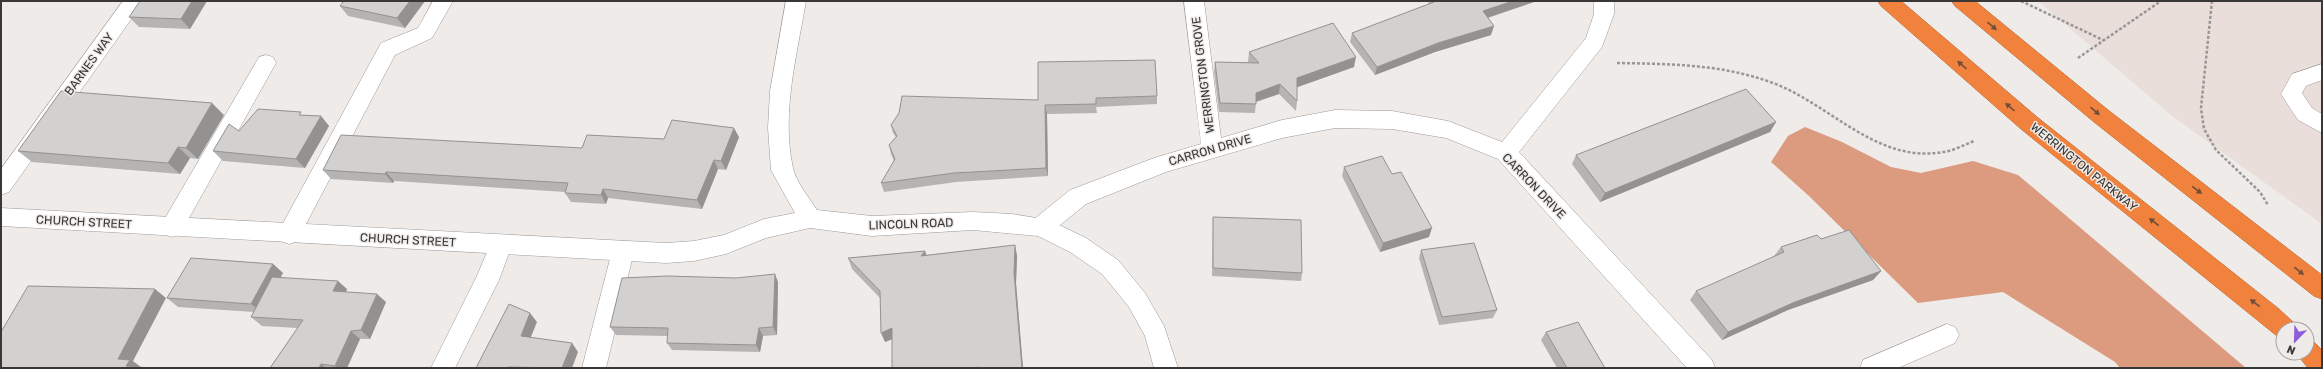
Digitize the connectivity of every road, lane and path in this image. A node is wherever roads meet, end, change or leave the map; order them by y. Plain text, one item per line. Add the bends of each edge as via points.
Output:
1 (134, 1) edge
2 (443, 1) edge
3 (796, 1) edge
4 (1194, 1) edge
5 (1604, 1) edge
6 (1888, 1) edge
7 (1962, 1) edge
8 (2021, 1) edge
9 (2161, 1) edge
10 (2212, 1) edge
11 (2104, 40) junction
12 (2073, 61) dead end
13 (1580, 62) junction
14 (266, 63) dead end
15 (2322, 72) edge
16 (2322, 124) edge
17 (1974, 141) dead end
18 (1212, 150) junction
19 (1506, 153) junction
20 (1, 186) edge
21 (2265, 210) dead end
22 (1, 217) edge
23 (810, 219) junction
24 (172, 227) junction
25 (1041, 227) junction
26 (289, 234) junction
27 (501, 245) junction
28 (623, 251) junction
29 (2322, 289) edge
30 (2276, 321) edge
31 (1947, 335) dead end
32 (443, 368) edge
33 (594, 368) edge
34 (1166, 368) edge
35 (1703, 368) edge
36 (1872, 368) edge

1 - 20 street, BARNES WAY
2 - 26 street via 425,33 388,49
3 - 23 street via 780,91 779,128 782,170
4 - 18 street, WERRINGTON GROVE
5 - 13 street via 1604,14 1596,41
30 -> 6 highway, WERRINGTON PARKWAY via 2029,123
7 -> 29 highway via 2101,116
8 - 11 path
9 - 11 path
10 - 21 path via 2201,108 2204,130 2216,150 2267,200 2268,206
11 - 12 path
13 - 17 path via 1708,67 1749,76 1795,92 1880,146 1898,152 1915,155 1934,154 1961,148
13 - 19 street
14 - 24 street
15 - 16 street via 2299,80 2291,94 2305,114
18 - 19 street, CARRON DRIVE via 1282,129 1335,119 1392,120 1448,130
18 - 25 street, CARRON DRIVE via 1162,164 1078,197
19 - 35 street, CARRON DRIVE
22 - 24 street, CHURCH STREET
23 - 25 street, LINCOLN ROAD via 872,226 973,221
23 - 28 street, CHURCH STREET via 764,229 726,244 694,251
24 - 26 street, CHURCH STREET
25 - 34 street, LINCOLN ROAD via 1078,245 1110,267 1137,300 1156,333
26 - 27 street, CHURCH STREET
27 - 28 street, CHURCH STREET
27 - 32 street via 487,280
28 - 33 street
31 - 36 street

